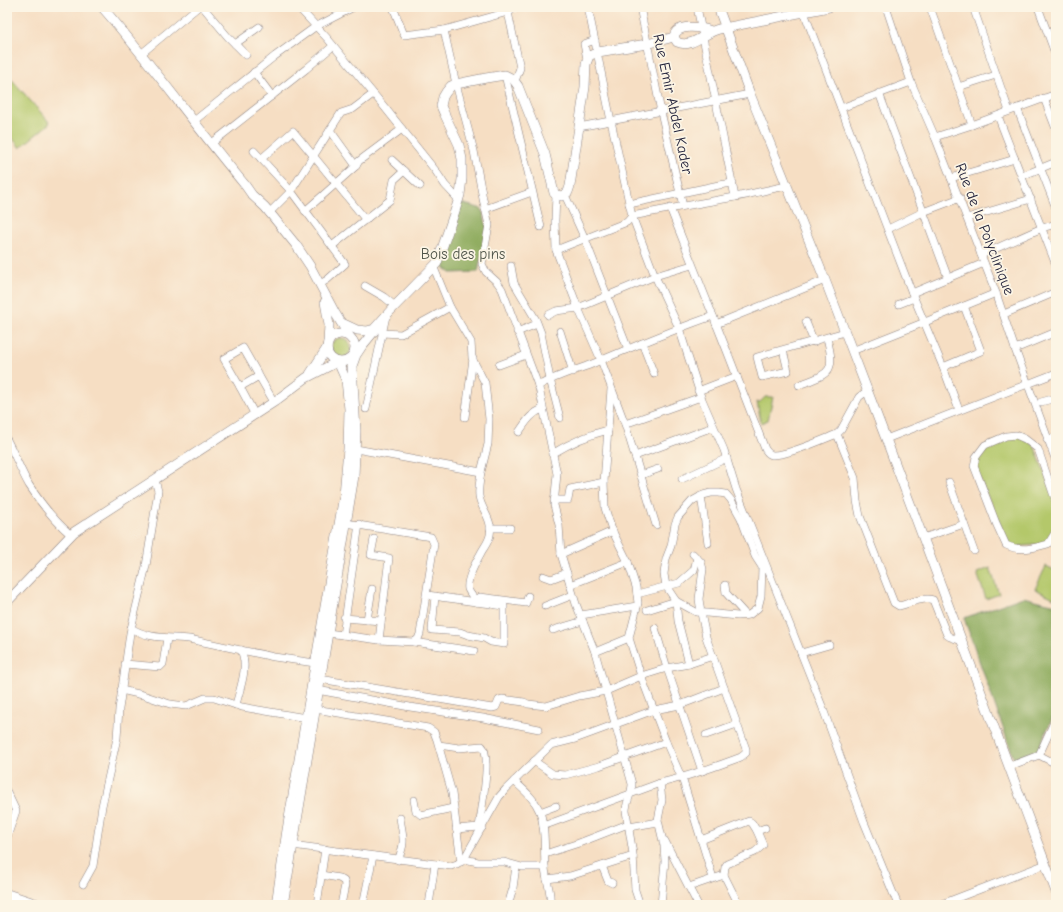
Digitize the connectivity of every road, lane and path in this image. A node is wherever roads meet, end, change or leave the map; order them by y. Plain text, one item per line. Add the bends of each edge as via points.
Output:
1 (102, 7) edge
2 (198, 7) edge
3 (203, 7) edge
4 (298, 7) edge
5 (354, 7) edge
6 (393, 7) edge
7 (518, 7) edge
8 (588, 7) edge
9 (640, 7) edge
10 (697, 7) edge
11 (718, 7) edge
12 (829, 7) edge
13 (886, 7) edge
14 (930, 7) edge
15 (973, 7) edge
16 (1038, 7) edge
17 (803, 9) edge
18 (508, 12) junction
19 (259, 27) dead end
20 (315, 27) junction
21 (726, 27) junction
22 (702, 28) junction
23 (444, 30) junction
24 (711, 31) junction
25 (674, 37) junction
26 (704, 37) junction
27 (595, 40) junction
28 (236, 44) junction
29 (647, 44) junction
30 (333, 46) junction
31 (598, 52) junction
32 (141, 54) junction
33 (246, 55) dead end
34 (1056, 56) edge
35 (587, 59) junction
36 (254, 72) junction
37 (504, 75) junction
38 (996, 75) junction
39 (515, 81) junction
40 (911, 82) junction
41 (456, 84) junction
42 (958, 87) junction
43 (879, 93) junction
44 (373, 94) junction
45 (750, 94) junction
46 (1056, 94) edge
47 (272, 96) junction
48 (1044, 98) junction
49 (716, 101) junction
50 (841, 108) junction
51 (1017, 108) junction
52 (1009, 111) junction
53 (661, 112) junction
54 (998, 116) junction
55 (194, 121) junction
56 (611, 121) junction
57 (972, 125) junction
58 (579, 127) junction
59 (402, 129) junction
60 (1056, 129) edge
61 (330, 130) junction
62 (935, 137) junction
63 (212, 143) junction
64 (254, 151) dead end
65 (314, 156) junction
66 (261, 159) junction
67 (1015, 159) junction
68 (392, 160) dead end
69 (1056, 162) edge
70 (356, 166) junction
71 (1041, 168) junction
72 (404, 171) junction
73 (1022, 176) junction
74 (951, 178) junction
75 (733, 183) junction
76 (336, 184) junction
77 (420, 186) dead end
78 (787, 186) junction
79 (291, 191) junction
80 (532, 192) junction
81 (679, 193) junction
82 (561, 195) junction
83 (736, 197) junction
84 (960, 198) junction
85 (1031, 199) junction
86 (459, 200) junction
87 (629, 204) junction
88 (683, 206) junction
89 (670, 208) junction
90 (1056, 208) edge
91 (485, 209) junction
92 (305, 211) junction
93 (924, 212) junction
94 (269, 213) junction
95 (632, 216) junction
96 (967, 218) junction
97 (366, 220) junction
98 (1056, 224) edge
99 (541, 227) dead end
100 (1042, 228) junction
101 (888, 229) junction
102 (585, 239) junction
103 (332, 246) junction
104 (556, 250) junction
105 (981, 255) junction
106 (1055, 262) edge
107 (984, 263) junction
108 (692, 265) junction
109 (511, 266) dead end
110 (434, 268) junction
111 (493, 268) dead end
112 (492, 276) junction
113 (655, 276) junction
114 (948, 278) junction
115 (825, 280) junction
116 (320, 284) junction
117 (365, 286) dead end
118 (1056, 292) edge
119 (996, 293) junction
120 (913, 295) junction
121 (606, 296) junction
122 (899, 304) dead end
123 (395, 306) junction
124 (964, 306) junction
125 (450, 307) junction
126 (578, 308) junction
127 (1004, 314) junction
128 (548, 315) dead end
129 (384, 318) junction
130 (715, 320) junction
131 (806, 322) dead end
132 (925, 322) junction
133 (537, 324) junction
134 (679, 328) junction
135 (560, 331) dead end
136 (517, 332) junction
137 (845, 332) junction
138 (1056, 332) edge
139 (382, 333) junction
140 (350, 334) junction
141 (827, 338) junction
142 (814, 342) junction
143 (642, 343) junction
144 (327, 346) junction
145 (362, 346) junction
146 (628, 348) junction
147 (1015, 349) junction
148 (783, 350) junction
149 (852, 351) junction
150 (354, 354) junction
151 (526, 355) junction
152 (473, 359) junction
153 (601, 360) junction
154 (337, 362) junction
155 (499, 365) dead end
156 (352, 366) junction
157 (943, 367) junction
158 (573, 372) junction
159 (1056, 373) edge
160 (654, 374) dead end
161 (259, 376) junction
162 (737, 376) junction
163 (306, 378) junction
164 (550, 379) junction
165 (1028, 383) junction
166 (799, 385) dead end
167 (538, 386) junction
168 (240, 387) junction
169 (611, 389) junction
170 (867, 391) junction
171 (699, 394) junction
172 (1056, 398) edge
173 (274, 402) junction
174 (1041, 402) dead end
175 (366, 409) dead end
176 (543, 409) junction
177 (959, 410) junction
178 (255, 415) junction
179 (465, 417) dead end
180 (560, 418) dead end
181 (625, 424) junction
182 (713, 427) junction
183 (608, 430) junction
184 (519, 432) dead end
185 (837, 434) junction
186 (1056, 437) edge
187 (886, 439) junction
188 (7, 440) edge
189 (1047, 440) junction
190 (356, 449) junction
191 (552, 454) junction
192 (635, 456) junction
193 (727, 458) junction
194 (1056, 461) edge
195 (658, 469) dead end
196 (481, 472) junction
197 (641, 475) junction
198 (682, 479) dead end
199 (155, 480) junction
200 (604, 482) junction
201 (949, 482) dead end
202 (701, 496) junction
203 (558, 500) junction
204 (1056, 502) edge
205 (346, 522) junction
206 (359, 524) junction
207 (964, 524) junction
208 (656, 525) dead end
209 (490, 528) junction
210 (510, 528) dead end
211 (613, 531) junction
212 (1056, 531) edge
213 (71, 535) junction
214 (923, 538) junction
215 (374, 539) dead end
216 (708, 543) dead end
217 (756, 550) junction
218 (974, 551) dead end
219 (561, 554) junction
220 (628, 562) junction
221 (567, 573) junction
222 (543, 576) dead end
223 (570, 585) junction
224 (725, 585) dead end
225 (666, 586) junction
226 (372, 589) dead end
227 (637, 594) junction
228 (427, 595) junction
229 (573, 595) junction
230 (435, 596) junction
231 (528, 596) dead end
232 (676, 601) junction
233 (7, 602) edge
234 (477, 602) junction
235 (545, 606) dead end
236 (637, 606) junction
237 (647, 610) dead end
238 (701, 613) junction
239 (746, 615) junction
240 (344, 618) junction
241 (582, 618) junction
242 (367, 620) junction
243 (381, 621) junction
244 (131, 628) junction
245 (655, 628) dead end
246 (553, 630) dead end
247 (328, 633) junction
248 (343, 635) junction
249 (167, 638) junction
250 (630, 638) junction
251 (379, 640) junction
252 (962, 641) junction
253 (414, 642) junction
254 (829, 645) dead end
255 (241, 650) junction
256 (474, 651) dead end
257 (596, 652) junction
258 (801, 653) junction
259 (713, 656) junction
260 (315, 663) junction
261 (125, 664) junction
262 (689, 664) junction
263 (667, 668) junction
264 (642, 676) junction
265 (320, 679) junction
266 (724, 688) junction
267 (121, 690) junction
268 (317, 690) junction
269 (606, 691) junction
270 (236, 705) junction
271 (680, 706) junction
272 (315, 709) junction
273 (654, 710) junction
274 (306, 718) junction
275 (1056, 718) edge
276 (616, 724) junction
277 (737, 724) junction
278 (539, 729) dead end
279 (706, 735) dead end
280 (666, 742) junction
281 (439, 745) junction
282 (1038, 756) junction
283 (624, 757) junction
284 (534, 761) junction
285 (1056, 764) edge
286 (1010, 766) junction
287 (702, 771) junction
288 (680, 778) junction
289 (514, 781) junction
290 (660, 783) junction
291 (7, 792) edge
292 (628, 796) junction
293 (414, 800) dead end
294 (556, 806) dead end
295 (453, 808) junction
296 (540, 812) junction
297 (400, 818) dead end
298 (658, 822) junction
299 (9, 826) edge
300 (542, 826) junction
301 (628, 826) junction
302 (480, 828) junction
303 (765, 828) dead end
304 (456, 829) junction
305 (757, 831) junction
306 (7, 837) edge
307 (662, 837) junction
308 (701, 840) junction
309 (292, 845) junction
310 (325, 849) junction
311 (545, 854) junction
312 (373, 856) junction
313 (633, 856) junction
314 (398, 860) junction
315 (462, 860) junction
316 (434, 864) junction
317 (1046, 864) junction
318 (516, 866) junction
319 (602, 866) junction
320 (545, 867) junction
321 (321, 875) junction
322 (724, 875) junction
323 (713, 878) junction
324 (547, 879) junction
325 (612, 883) dead end
326 (83, 884) dead end
327 (635, 886) junction
328 (689, 887) junction
329 (1056, 892) edge
330 (7, 895) edge
331 (37, 905) edge
332 (276, 905) edge
333 (282, 905) edge
334 (317, 905) edge
335 (341, 905) edge
336 (363, 905) edge
337 (429, 905) edge
338 (508, 905) edge
339 (550, 905) edge
340 (633, 905) edge
341 (640, 905) edge
342 (661, 905) edge
343 (698, 905) edge
344 (739, 905) edge
345 (898, 905) edge
346 (940, 905) edge

1 - 32 main road
2 - 32 street
3 - 28 street
4 - 20 street
5 - 20 street
6 - 23 street via 404,35
7 - 18 street
8 - 27 street
9 - 29 street, Rue Emir Abdel Kader
10 - 22 street
11 - 21 main road
12 - 17 main road
13 - 40 street, Rue de la Polyclinique
14 - 42 street
15 - 38 street
16 - 34 street
17 - 21 main road
17 - 50 street
18 - 23 street
18 - 39 street via 520,68
19 - 28 street
20 - 30 street
20 - 36 street
21 - 24 main road
21 - 45 main road
22 - 24 main road
22 - 25 main road via 679,30
22 - 26 street
23 - 41 street
24 - 26 main road
25 - 26 main road via 677,42 683,44
25 - 29 main road
26 - 49 street
27 - 31 street
27 - 35 street via 584,44
28 - 33 street
29 - 31 main road
29 - 53 street, Rue Emir Abdel Kader
30 - 44 street
30 - 47 street
31 - 35 main road
31 - 56 street
32 - 55 main road
35 - 58 main road
36 - 47 street
36 - 55 street
37 - 39 main road
37 - 41 main road
37 - 80 street
38 - 42 street
38 - 52 street
39 - 82 main road via 542,145 553,189
40 - 43 street
40 - 62 street, Rue de la Polyclinique
41 - 86 main road via 446,92 441,106 460,150 462,172
41 - 91 street via 474,151
42 - 57 street
43 - 50 street
43 - 93 street
44 - 59 street
44 - 61 street via 353,109 341,113
45 - 49 street
45 - 78 main road
46 - 48 street
47 - 63 street
48 - 51 street
48 - 60 street
49 - 53 street
49 - 75 street
50 - 101 street
51 - 52 street
51 - 71 street
52 - 54 street
53 - 56 street
53 - 81 street, Rue Emir Abdel Kader
54 - 57 street
54 - 67 street
55 - 63 main road
56 - 58 street
56 - 87 street
57 - 62 street
58 - 82 main road via 570,186 568,192
59 - 70 street via 359,161
59 - 86 street
61 - 65 street
61 - 70 street
62 - 74 street, Rue de la Polyclinique
63 - 94 main road
64 - 66 street
65 - 66 street via 293,131
65 - 76 street
65 - 79 street
66 - 79 street
67 - 73 street
67 - 74 street
68 - 72 street
69 - 71 street
70 - 76 street
71 - 73 street
71 - 90 street
72 - 77 street
72 - 97 street via 394,180 390,200
73 - 85 street
74 - 84 street, Rue de la Polyclinique
75 - 81 street
75 - 83 street
76 - 92 street
76 - 97 street
78 - 83 street
78 - 115 main road
79 - 92 street
79 - 94 street
80 - 91 street
80 - 99 street
81 - 87 street
81 - 88 street, Rue Emir Abdel Kader
82 - 102 street
82 - 104 street via 555,220
83 - 88 street
84 - 93 street
84 - 96 street, Rue de la Polyclinique
85 - 96 street
85 - 100 street
86 - 110 main road
87 - 95 street
88 - 89 street
89 - 95 street
89 - 108 street
91 - 112 street via 489,226 482,264 486,272
92 - 103 street
93 - 101 street
93 - 114 street
94 - 116 main road via 296,245
95 - 102 street via 627,222
95 - 113 street
96 - 105 street, Rue de la Polyclinique
97 - 103 street
98 - 100 street
100 - 105 street
100 - 106 street
101 - 120 street
102 - 104 street
102 - 121 street
103 - 116 street via 345,264
104 - 126 street
105 - 107 street, Rue de la Polyclinique
107 - 114 street
107 - 119 street, Rue de la Polyclinique
108 - 113 street
108 - 130 street
109 - 133 street via 514,283
110 - 123 main road
110 - 125 street
111 - 112 street
112 - 136 street via 502,289
113 - 121 street
113 - 134 street
114 - 120 street
115 - 130 street
115 - 137 main road
116 - 140 main road via 335,313
116 - 144 main road via 328,315
117 - 123 street
118 - 127 street
119 - 124 street
119 - 127 street, Rue de la Polyclinique
120 - 122 street
120 - 132 street
121 - 126 street
121 - 146 street
123 - 129 main road
124 - 132 street
124 - 157 street via 981,351
125 - 139 street via 401,334
125 - 152 street via 471,342
126 - 128 street via 556,311
126 - 153 street
127 - 147 street, Rue de la Polyclinique
129 - 139 street
129 - 140 main road via 372,330
129 - 145 main road
130 - 134 street
130 - 162 street
131 - 142 street
132 - 149 street
132 - 157 street
133 - 136 street
133 - 164 street
134 - 143 street
134 - 171 street
135 - 158 street
136 - 151 street
137 - 141 street
137 - 149 main road
138 - 147 street
139 - 175 street
140 - 144 main road via 336,335
140 - 150 main road via 355,346
141 - 142 street
141 - 166 street via 832,356 829,371
142 - 148 street
143 - 146 street
143 - 160 street
144 - 154 main road via 329,355
144 - 163 main road
145 - 150 main road
145 - 156 main road
146 - 153 street
147 - 165 street, Rue de la Polyclinique
148 - 148 street via 757,357 762,377 788,371
149 - 170 main road
150 - 154 main road via 346,362
150 - 156 main road
151 - 155 street
151 - 167 street
152 - 179 street
152 - 196 street via 485,383 488,419 488,444
153 - 158 street
153 - 169 street
154 - 163 main road
154 - 260 main road via 345,378 348,395 347,468
156 - 190 main road
157 - 177 street
158 - 164 street
159 - 165 street
161 - 168 street
161 - 168 street via 243,348 236,352 224,359
161 - 173 street
162 - 171 street
162 - 185 street via 769,454 787,452
163 - 173 main road
164 - 167 street
164 - 180 street
165 - 177 street
165 - 189 street, Rue de la Polyclinique
167 - 176 street
168 - 178 street
169 - 181 street
169 - 183 street
170 - 185 street via 859,397
170 - 187 main road
171 - 181 street
171 - 182 street
172 - 174 street
173 - 178 main road
176 - 184 street via 531,415
176 - 191 street
177 - 187 street
178 - 199 main road
181 - 192 street
182 - 192 street
182 - 193 street
183 - 191 street via 575,440
183 - 200 street
185 - 252 street via 855,478 860,516 894,603 899,606 927,599 933,600 947,635
186 - 189 street
187 - 214 main road
188 - 213 street via 28,483 46,510
189 - 194 street, Rue de la Polyclinique
190 - 196 street
190 - 205 main road
191 - 203 street
192 - 197 street
193 - 198 street
193 - 217 street
195 - 197 street
196 - 209 street via 479,496 490,521
197 - 208 street
199 - 213 main road
199 - 244 street via 158,491 148,559
200 - 203 street via 570,489 568,500
200 - 211 street via 605,508
201 - 207 street
202 - 216 street
202 - 217 street via 726,494
202 - 225 street via 692,501 675,524 666,559
203 - 219 street via 554,505 559,525
204 - 212 street via 1038,449 1025,439 1016,435 1006,436 985,445 976,457 974,466 1006,545 1017,549 1045,545
205 - 206 street
205 - 247 main road
206 - 228 street via 431,537 434,544
206 - 240 street
207 - 214 street
207 - 218 street
209 - 210 street
209 - 234 street via 488,541 468,580 470,593
211 - 219 street
211 - 220 street
213 - 233 main road
214 - 252 main road
215 - 243 street via 371,556 389,558
217 - 239 street via 762,567 762,596 758,608
217 - 258 street
219 - 221 street
220 - 223 street
220 - 227 street
221 - 222 street via 551,579
221 - 223 street
223 - 229 street
224 - 239 street via 726,593
225 - 227 street
225 - 232 street
225 - 238 street via 679,583 694,570 695,556 703,569 699,599
226 - 242 street
227 - 236 street
228 - 230 street
228 - 253 street via 419,637
229 - 235 street
229 - 241 street
230 - 234 street
230 - 234 street via 432,630 460,632 504,644 504,606
231 - 234 street via 526,603 480,597
232 - 237 street
232 - 238 street
232 - 262 street via 678,621
236 - 241 street
236 - 250 street
238 - 239 street
238 - 259 street
240 - 242 street
240 - 248 street
241 - 246 street
241 - 257 street
242 - 243 street
243 - 251 street
244 - 249 street via 143,634
244 - 261 street
245 - 263 street
247 - 248 street
247 - 265 main road
248 - 251 street
249 - 255 street via 189,639
249 - 261 street via 163,664 160,667
250 - 257 street
250 - 264 street
251 - 253 street
252 - 286 main road
253 - 256 street
254 - 258 street
255 - 260 street
255 - 270 street via 245,669
257 - 269 street
258 - 345 street
259 - 262 street
259 - 266 street
260 - 274 main road
261 - 267 street
262 - 263 street
263 - 264 street
263 - 271 street
264 - 269 street
264 - 273 street
265 - 268 main road
265 - 269 street via 492,708 502,699 546,706
266 - 271 street
266 - 277 street
267 - 270 street via 170,704 186,706 205,698 214,698
267 - 326 street via 117,738 102,806 93,866
268 - 272 main road
268 - 278 street
269 - 276 street
270 - 274 street
271 - 273 street
271 - 287 street
272 - 281 street via 428,728 434,732
272 - 309 main road
273 - 276 street
273 - 280 street
274 - 332 main road
275 - 282 street
276 - 283 street
276 - 284 street via 551,745
277 - 279 street
277 - 287 street via 746,753
280 - 283 street
280 - 288 street
281 - 295 street via 452,793
281 - 302 street via 460,748 482,746 484,749 485,790
282 - 285 street
282 - 286 street
283 - 284 street via 565,775 553,774
283 - 292 street via 632,784
284 - 289 street
286 - 317 main road
287 - 288 street
288 - 290 street
288 - 308 street
289 - 296 street via 529,795
289 - 302 street via 499,797
290 - 292 street
290 - 298 street via 662,794
291 - 299 street via 16,811
292 - 300 street
292 - 301 street
293 - 295 street via 416,811 421,815
294 - 296 street
295 - 304 street
296 - 300 street
297 - 314 street via 404,846
298 - 301 street
298 - 307 street
299 - 306 street
300 - 311 street
301 - 311 street
301 - 313 street
302 - 304 street
302 - 315 street
303 - 305 street
304 - 315 street
305 - 308 street via 749,821
305 - 322 street via 764,845 727,864
307 - 328 street
307 - 342 street via 664,861
308 - 323 street
309 - 310 street
309 - 333 main road
310 - 312 street
310 - 321 street
311 - 320 street
312 - 314 street
312 - 336 street
313 - 319 street
313 - 327 street
314 - 316 street
315 - 316 street via 451,866
315 - 318 street via 504,862
316 - 337 street
317 - 329 main road
317 - 346 street
318 - 320 street
318 - 338 street
319 - 324 street via 570,876
319 - 325 street via 608,881
320 - 324 street
321 - 334 street
321 - 335 street via 344,881
322 - 323 street
322 - 344 street
323 - 328 street
324 - 339 street
327 - 340 street
327 - 341 street via 636,898
328 - 343 street
330 - 331 highway

